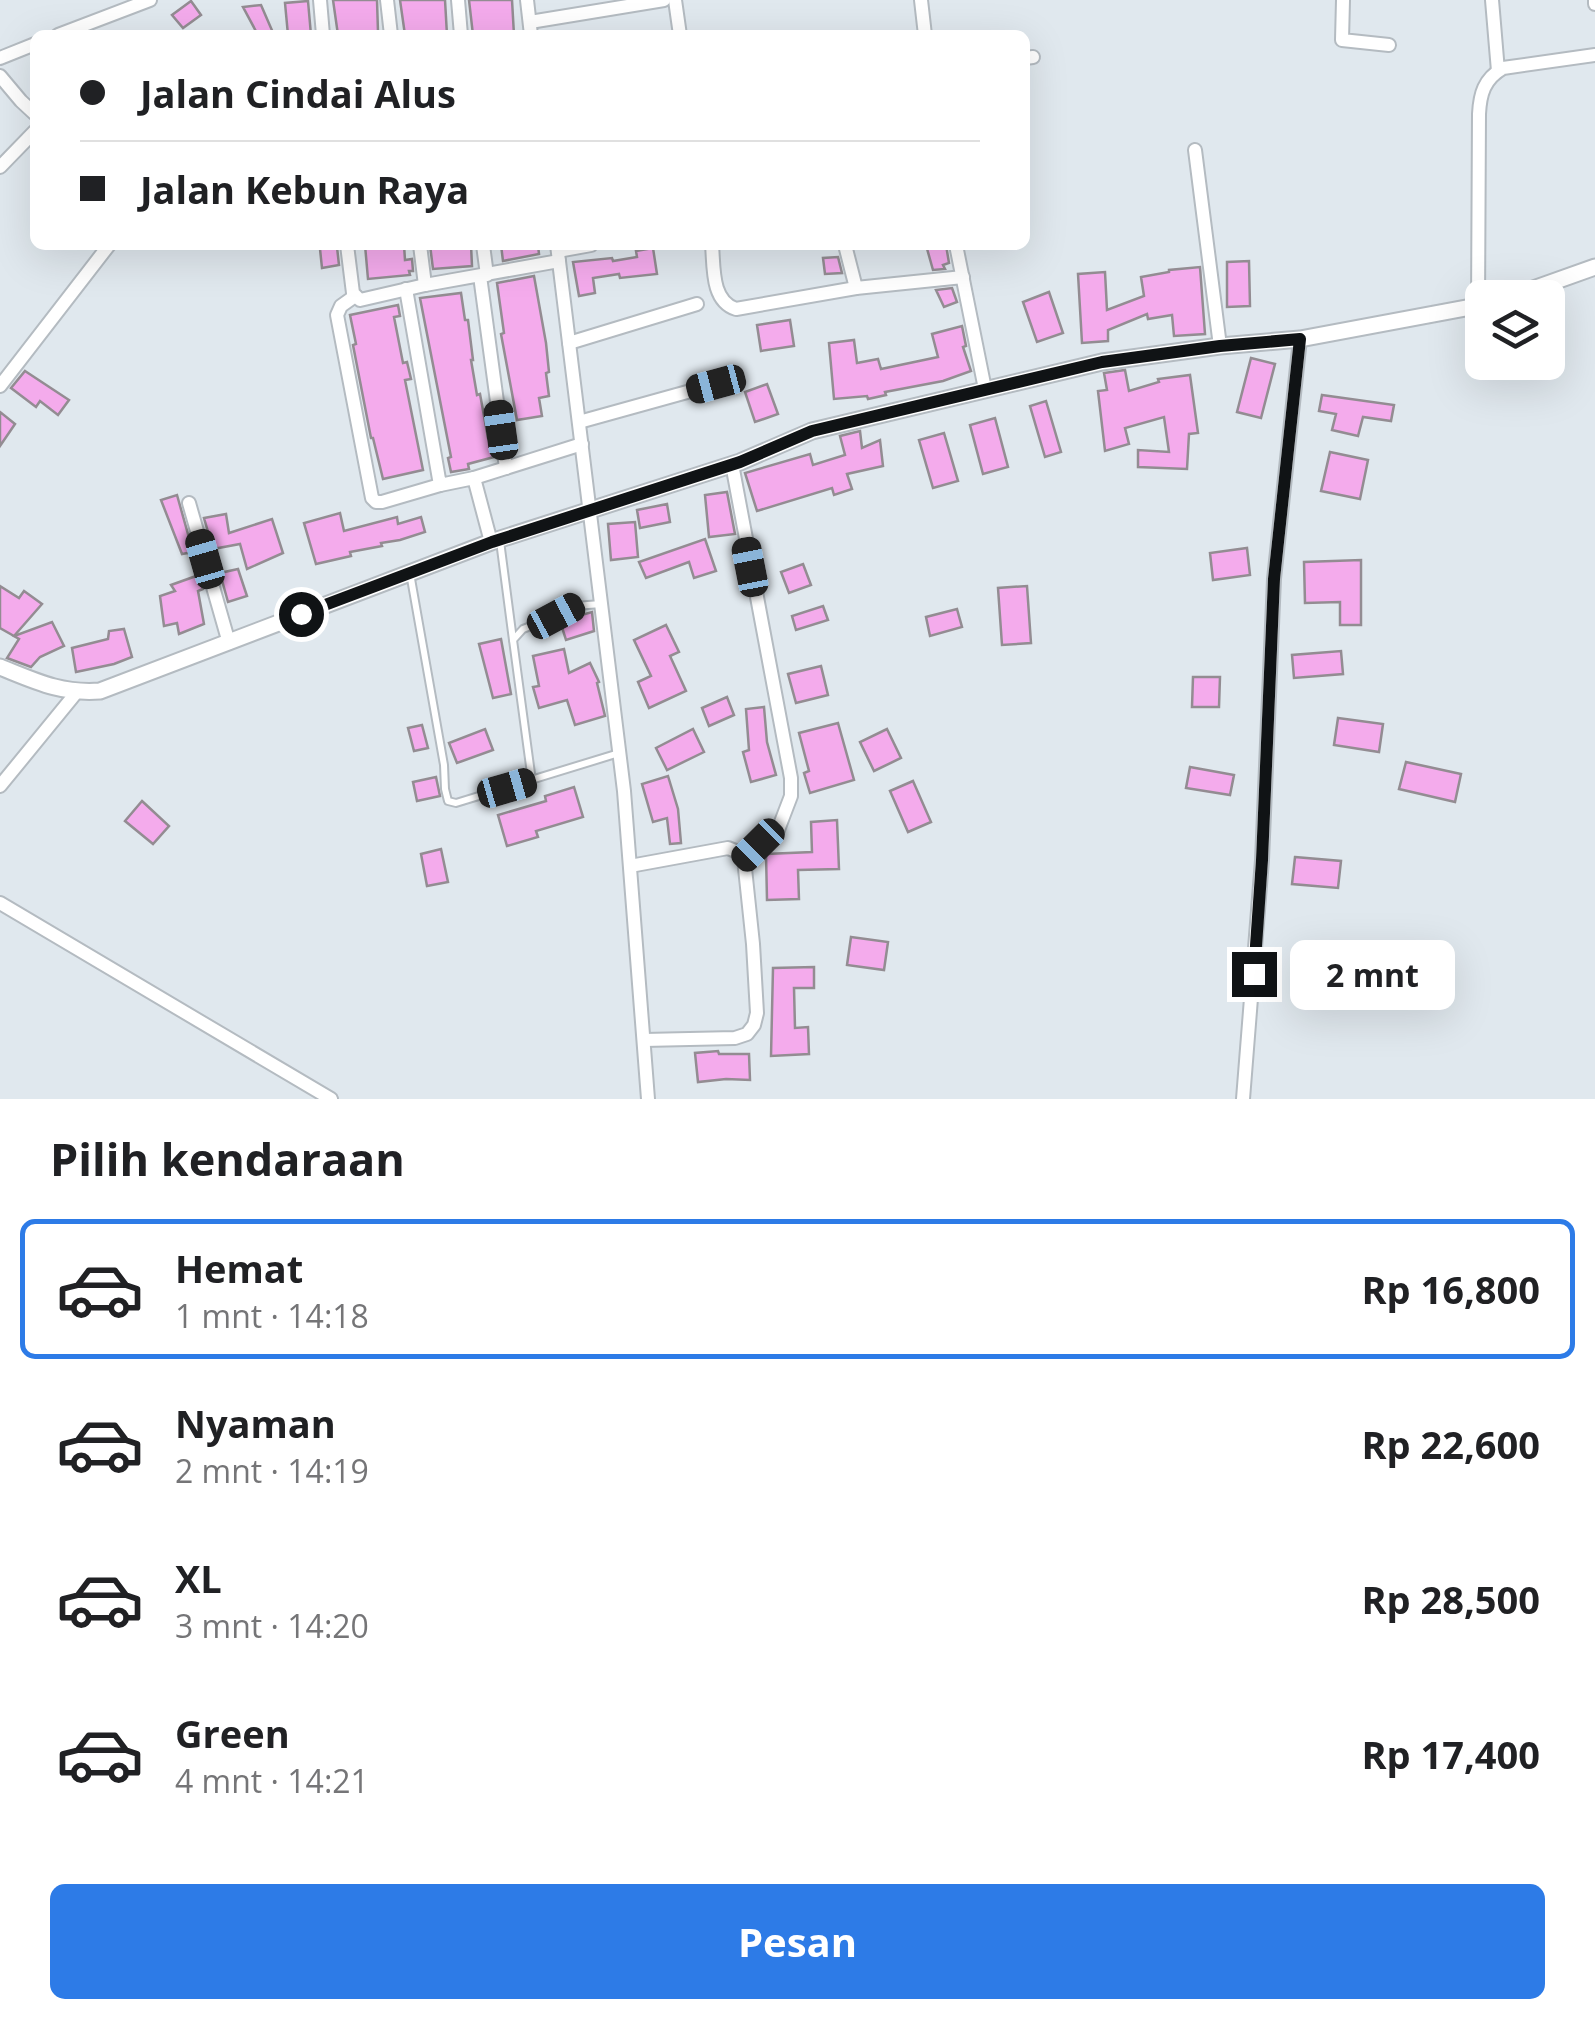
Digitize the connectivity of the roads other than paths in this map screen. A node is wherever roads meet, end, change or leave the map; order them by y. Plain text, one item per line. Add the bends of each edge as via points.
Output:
1 (150, 0) edge
2 (320, 0) edge
3 (387, 0) edge
4 (458, 0) edge
5 (527, 0) edge
6 (664, 0) edge
7 (674, 0) edge
8 (921, 0) edge
9 (1344, 0) edge
10 (1492, 0) edge
11 (530, 28) edge
12 (71, 30) edge
13 (323, 30) edge
14 (390, 30) edge
15 (461, 30) edge
16 (679, 30) edge
17 (924, 30) edge
18 (1388, 45) dead end
19 (30, 46) edge
20 (1595, 55) edge
21 (0, 58) edge
22 (1498, 71) junction
23 (0, 76) edge
24 (30, 109) edge
25 (30, 137) edge
26 (1194, 150) dead end
27 (0, 167) edge
28 (105, 250) edge
29 (348, 250) edge
30 (421, 250) edge
31 (483, 250) edge
32 (713, 250) edge
33 (846, 250) edge
34 (957, 250) edge
35 (558, 252) edge
36 (1595, 267) edge
37 (483, 276) junction
38 (963, 276) junction
39 (1480, 280) edge
40 (1559, 280) edge
41 (425, 285) junction
42 (856, 288) junction
43 (406, 289) junction
44 (355, 296) junction
45 (697, 304) dead end
46 (1465, 309) edge
47 (1300, 339) junction
48 (569, 343) junction
49 (1220, 346) junction
50 (716, 384) dead end
51 (0, 386) edge
52 (985, 389) junction
53 (579, 422) junction
54 (582, 444) junction
55 (732, 464) junction
56 (506, 468) junction
57 (474, 478) junction
58 (440, 485) junction
59 (190, 503) dead end
60 (590, 511) junction
61 (496, 541) junction
62 (410, 572) junction
63 (602, 604) junction
64 (513, 640) junction
65 (228, 643) junction
66 (0, 667) edge
67 (76, 693) junction
68 (620, 753) junction
69 (532, 780) junction
70 (0, 786) edge
71 (744, 859) junction
72 (630, 866) junction
73 (0, 902) edge
74 (644, 1040) junction
75 (331, 1099) edge
76 (648, 1099) edge
77 (1243, 1099) edge

1 - 12 street
2 - 13 street
3 - 14 street
4 - 15 street
5 - 11 street
6 - 11 street
7 - 16 street
8 - 17 street
9 - 18 street via 1342,40
10 - 22 street
19 - 21 street
20 - 22 street
22 - 39 street via 1480,102
23 - 24 street
25 - 27 street
26 - 49 street
28 - 51 street
29 - 44 street
30 - 41 street
31 - 37 street
32 - 42 street via 719,296 736,309
33 - 42 street
34 - 38 street
35 - 37 street
35 - 48 street
36 - 40 street
37 - 41 street
37 - 56 street
38 - 42 street
38 - 52 street
41 - 43 street
43 - 44 street
43 - 58 street
44 - 58 street via 337,315 372,498 382,502
45 - 48 street
46 - 47 street
47 - 49 street
47 - 77 street via 1274,579
48 - 53 street
49 - 52 street via 1102,362
50 - 53 street
52 - 55 street via 812,431
53 - 54 street
54 - 56 street
54 - 60 street
55 - 60 street
55 - 71 street via 791,778 778,830
56 - 57 street
57 - 58 street
57 - 61 street
59 - 65 street
60 - 61 street
60 - 63 street
61 - 62 street
61 - 64 lane
62 - 65 street
62 - 69 lane via 448,801
63 - 64 lane via 575,606
63 - 68 street
64 - 69 lane
65 - 67 street via 100,692
66 - 67 street
67 - 70 street
68 - 69 lane
68 - 72 street
71 - 72 street via 728,848
71 - 74 street via 754,1025 736,1038
72 - 74 street
73 - 75 street
74 - 76 street

